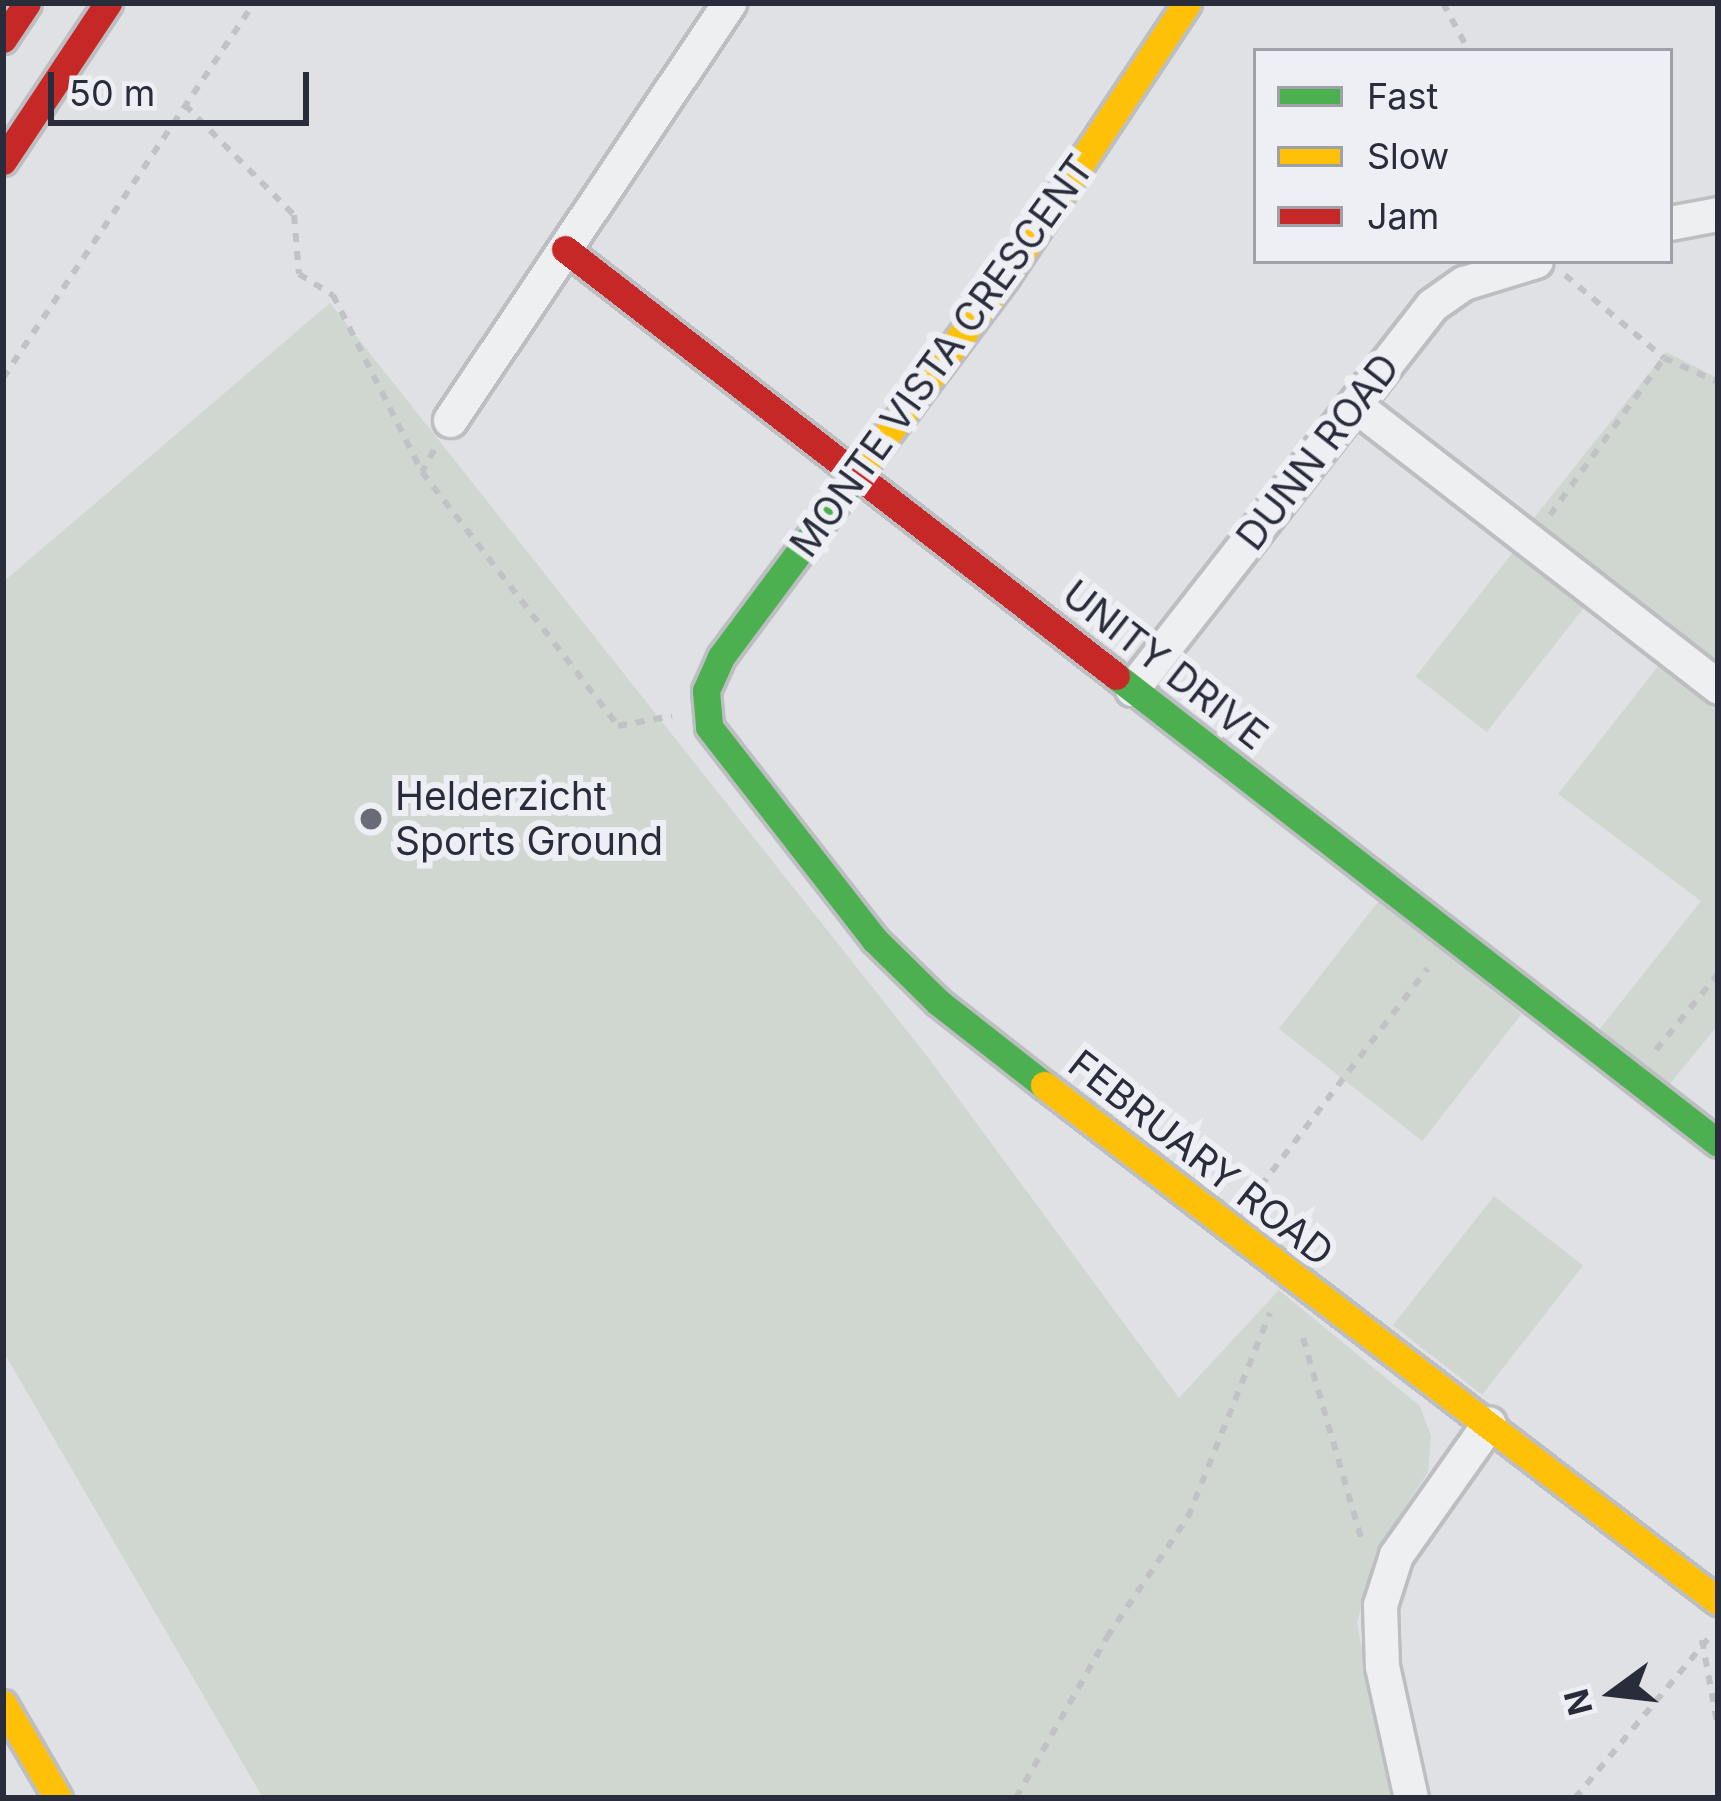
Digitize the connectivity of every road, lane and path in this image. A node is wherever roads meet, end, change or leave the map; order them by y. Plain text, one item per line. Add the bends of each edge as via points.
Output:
1 (27, 3) edge
2 (108, 3) edge
3 (254, 3) edge
4 (729, 3) edge
5 (1187, 3) edge
6 (1443, 3) edge
7 (3, 39) edge
8 (1467, 48) edge
9 (185, 105) junction
10 (3, 161) edge
11 (1718, 214) edge
12 (1673, 222) edge
13 (565, 250) junction
14 (1526, 264) edge
15 (1561, 264) edge
16 (1664, 358) junction
17 (3, 379) edge
18 (1718, 382) edge
19 (1355, 405) junction
20 (450, 420) joint
21 (422, 472) junction
22 (860, 478) junction
23 (1531, 542) junction
24 (1718, 687) edge
25 (1132, 689) junction
26 (705, 710) junction
27 (1452, 936) junction
28 (1718, 974) edge
29 (1634, 1077) junction
30 (1718, 1143) edge
31 (1228, 1229) junction
32 (1284, 1274) junction
33 (1489, 1423) junction
34 (1718, 1601) edge
35 (1380, 1605) junction
36 (1718, 1637) edge
37 (1702, 1640) junction
38 (3, 1704) edge
39 (1718, 1728) edge
40 (58, 1798) edge
41 (1016, 1798) edge
42 (1411, 1798) edge
43 (1575, 1798) edge

1 - 7 main road
2 - 10 main road
3 - 9 path
4 - 13 street
5 - 22 main road, MONTE VISTA CRESCENT
6 - 8 path
9 - 17 path
9 - 21 path via 294,215 299,274 333,295
11 - 12 street
13 - 20 street
13 - 22 main road, UNITY DRIVE
14 - 19 street, DUNN ROAD via 1441,297
15 - 16 path
16 - 18 path
16 - 23 path
19 - 23 street
19 - 25 street, DUNN ROAD
20 - 21 path
21 - 26 path via 618,726
22 - 25 main road, UNITY DRIVE
22 - 26 main road, MONTE VISTA CRESCENT via 721,657
23 - 24 street
25 - 27 main road, UNITY DRIVE
26 - 31 main road, FEBRUARY ROAD via 716,743 890,956
27 - 29 main road, UNITY DRIVE
27 - 31 path
28 - 29 path
29 - 30 main road, UNITY DRIVE
31 - 32 main road, FEBRUARY ROAD
32 - 33 main road, FEBRUARY ROAD
32 - 35 path
32 - 41 path via 1188,1517 1107,1637
33 - 34 main road, FEBRUARY ROAD
33 - 35 street via 1396,1555
35 - 42 street via 1382,1666
36 - 37 path
37 - 39 path
37 - 43 path
38 - 40 main road

